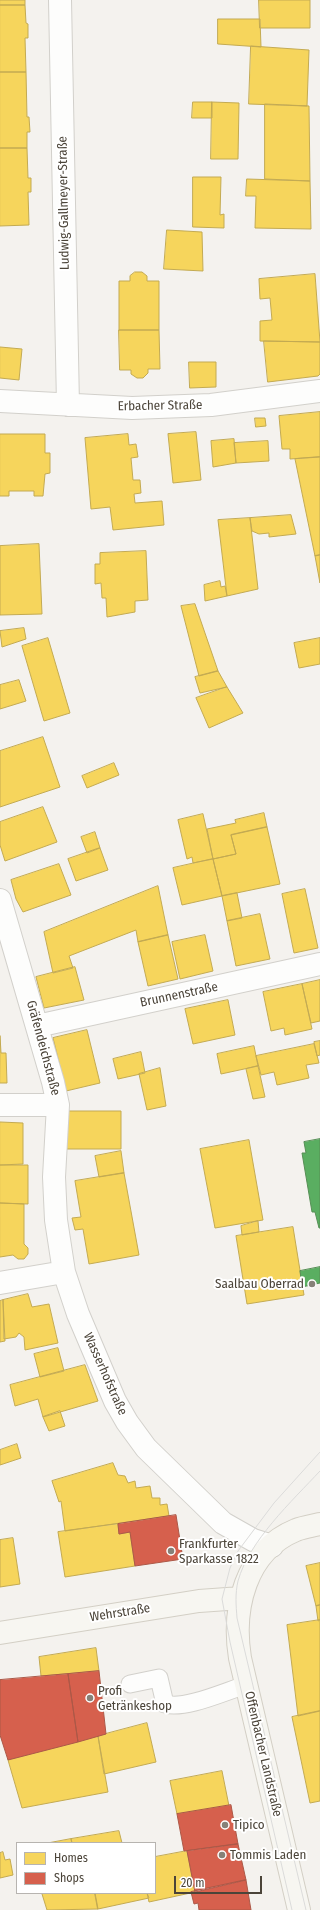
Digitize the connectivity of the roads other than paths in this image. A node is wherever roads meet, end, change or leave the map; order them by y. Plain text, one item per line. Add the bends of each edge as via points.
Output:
1 (60, 0) edge
2 (320, 391) edge
3 (0, 401) edge
4 (68, 405) junction
5 (0, 900) edge
6 (320, 964) edge
7 (37, 1026) junction
8 (0, 1105) edge
9 (58, 1105) junction
10 (64, 1272) junction
11 (0, 1283) edge
12 (320, 1524) edge
13 (272, 1546) junction
14 (241, 1598) junction
15 (0, 1633) edge
16 (130, 1684) dead end
17 (246, 1685) junction
18 (299, 1910) edge

1 - 4 street, Ludwig-Gallmeyer-Straße
2 - 4 street, Erbacher Straße via 211,405 132,408
3 - 4 street, Erbacher Straße
5 - 7 street, Gräfendeichstraße
6 - 7 street, Brunnenstraße
7 - 9 street, Gräfendeichstraße
8 - 9 street
9 - 10 street, Gräfendeichstraße via 54,1177 56,1220
10 - 11 street
10 - 13 street, Wasserhofstraße via 78,1314 115,1401 146,1448 223,1523 247,1537
12 - 13 main road via 296,1530
13 - 14 main road, Offenbacher Landstraße via 253,1566
14 - 15 main road, Wehrstraße via 199,1601
14 - 17 main road, Offenbacher Landstraße via 237,1618 237,1642
16 - 17 lane via 159,1678 165,1704 172,1706
17 - 18 main road, Offenbacher Landstraße

